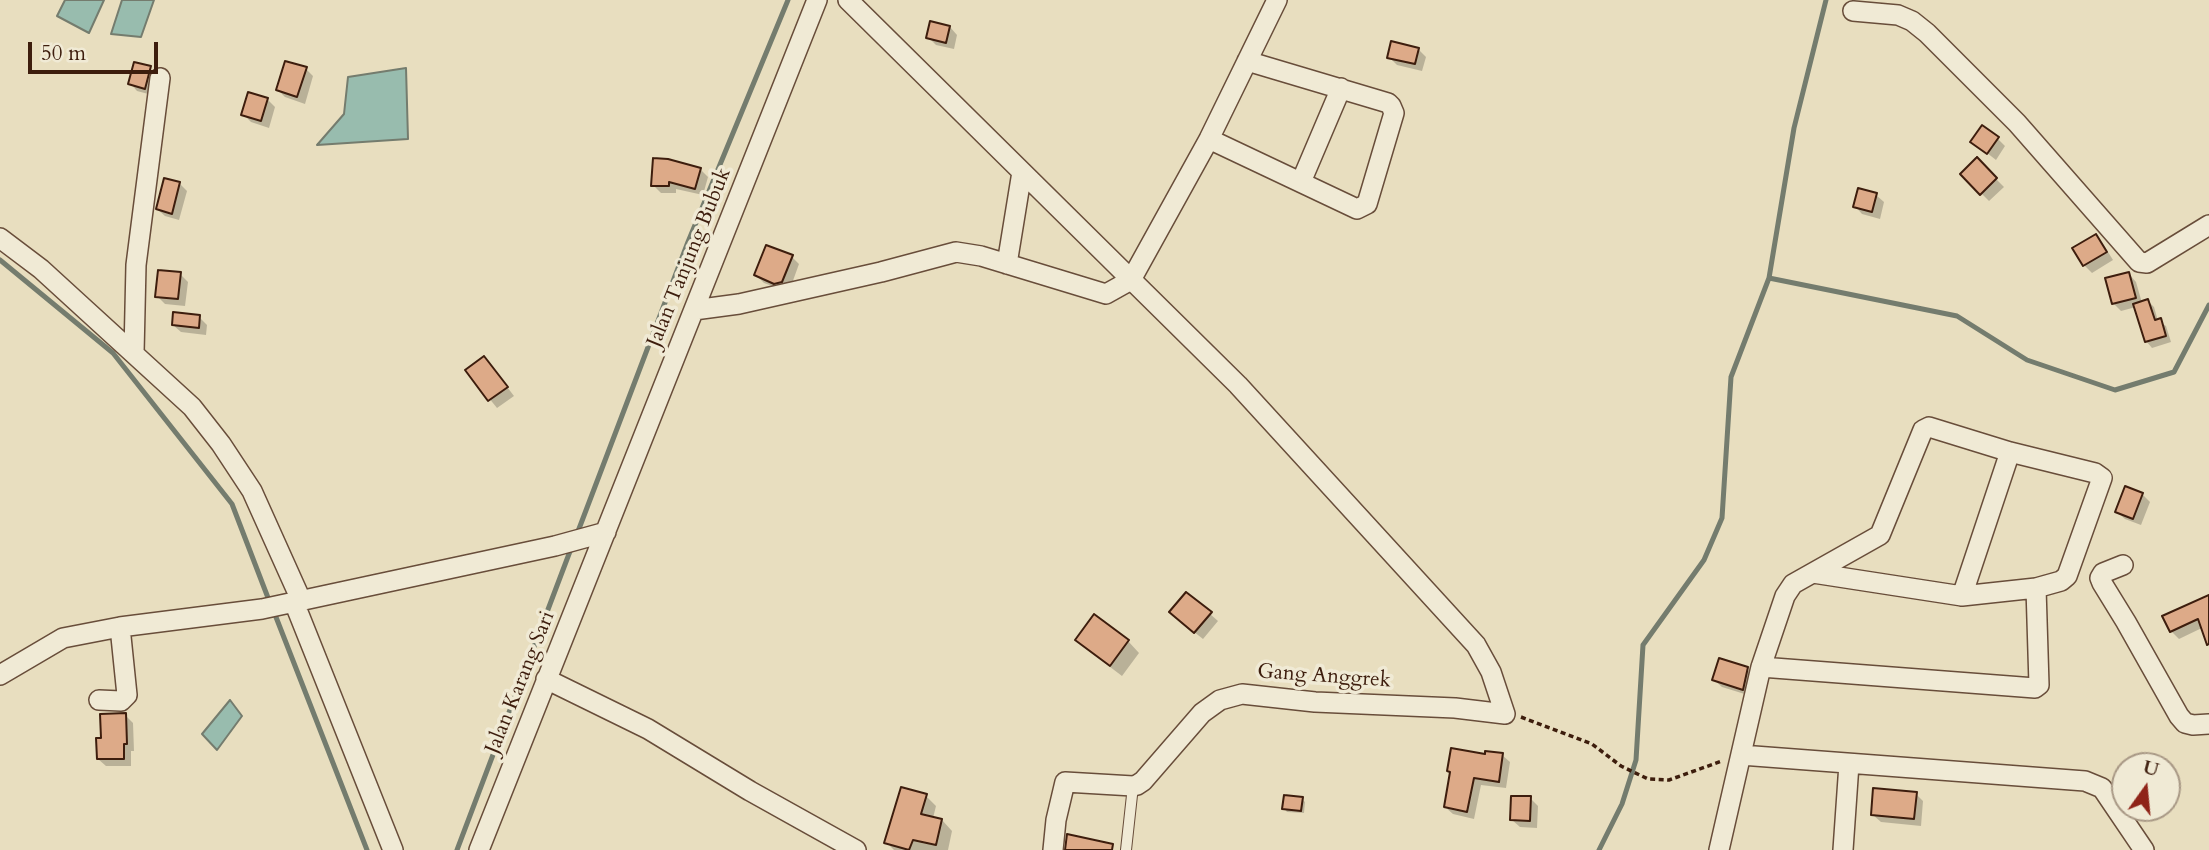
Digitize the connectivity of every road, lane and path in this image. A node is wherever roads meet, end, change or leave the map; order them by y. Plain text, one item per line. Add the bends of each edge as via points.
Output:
1 (817, 0) edge
2 (848, 0) edge
3 (1277, 0) edge
4 (1853, 11) dead end
5 (1247, 61) junction
6 (160, 78) dead end
7 (1341, 88) junction
8 (1209, 139) junction
9 (1022, 172) junction
10 (1301, 182) junction
11 (2209, 225) edge
12 (0, 238) edge
13 (1007, 264) junction
14 (1131, 280) junction
15 (694, 310) junction
16 (134, 353) junction
17 (2010, 452) junction
18 (598, 535) junction
19 (2123, 565) dead end
20 (1813, 573) junction
21 (2036, 588) junction
22 (1962, 596) junction
23 (295, 602) junction
24 (120, 627) junction
25 (1761, 667) junction
26 (0, 675) edge
27 (546, 679) junction
28 (99, 700) dead end
29 (1515, 715) junction
30 (2209, 724) edge
31 (1741, 755) junction
32 (1849, 764) junction
33 (1133, 786) junction
34 (393, 850) edge
35 (479, 850) edge
36 (856, 850) edge
37 (1053, 850) edge
38 (1126, 850) edge
39 (1719, 850) edge
40 (1843, 850) edge
41 (2144, 850) edge

1 - 15 street, Jalan Tanjung Bubuk
2 - 9 street
3 - 5 street
4 - 11 street via 1898,15 1927,33 2017,123 2139,262 2147,263
5 - 7 street
5 - 8 street
6 - 16 street via 136,265
7 - 10 street
7 - 10 street via 1388,103 1394,113 1367,204 1357,209
8 - 10 street
8 - 14 street
9 - 13 street
9 - 14 street
12 - 16 street
13 - 14 street via 1106,294
13 - 15 street via 956,252 739,304
14 - 29 street via 1238,385 1476,645
15 - 18 street, Jalan Tanjung Bubuk
16 - 23 street via 192,407 252,491
17 - 20 street via 1925,428 1880,535
17 - 21 street via 2102,478 2067,576
17 - 22 street
18 - 23 street
18 - 27 street, Jalan Karang Sari
19 - 30 street via 2103,573 2102,583 2179,716 2185,723
20 - 22 street
20 - 25 street via 1793,584 1785,596
21 - 22 street
21 - 25 street via 2039,685 2035,688
23 - 24 street
23 - 34 street
24 - 26 street via 63,638
24 - 28 street via 127,695 121,701
25 - 31 street
27 - 35 street, Jalan Karang Sari
27 - 36 street via 648,729
29 - 31 path via 1592,744 1648,779 1670,780
29 - 33 street, Gang Anggrek via 1241,694 1220,700 1202,713 1143,781
31 - 32 street
31 - 39 street
32 - 40 street
32 - 41 street via 2085,781 2102,788
33 - 37 street via 1065,782
33 - 38 lane

